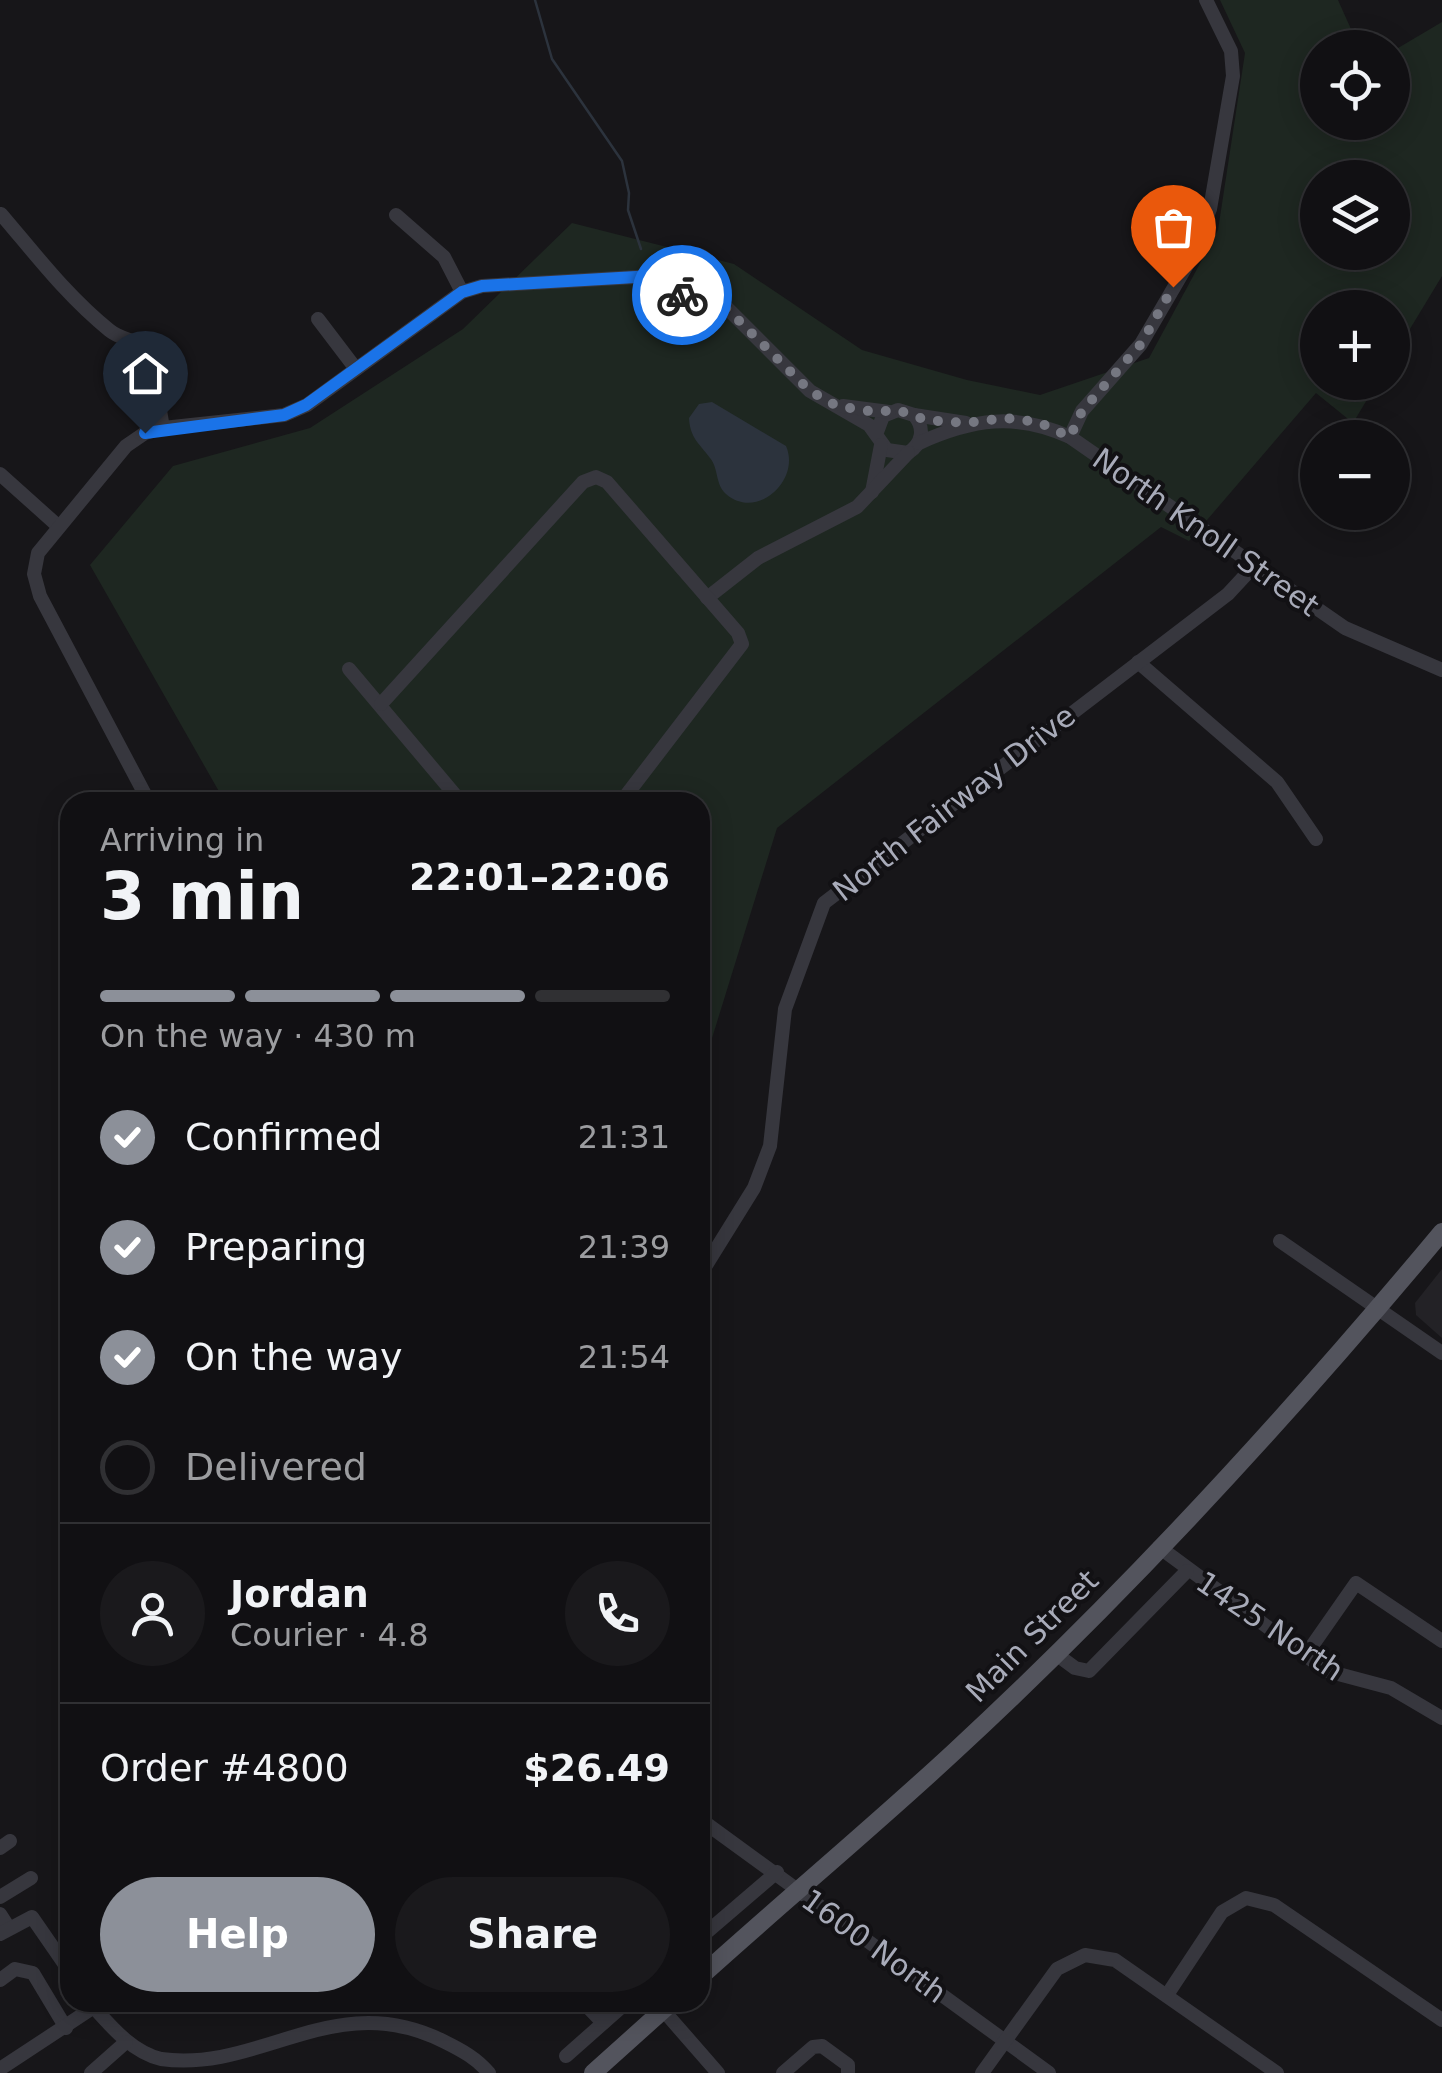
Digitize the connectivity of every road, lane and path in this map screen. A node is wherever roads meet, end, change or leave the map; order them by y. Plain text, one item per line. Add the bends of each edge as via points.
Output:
1 (1206, 0) edge
2 (1, 214) edge
3 (396, 215) dead end
4 (670, 275) junction
5 (708, 290) junction
6 (462, 292) junction
7 (318, 319) dead end
8 (356, 369) junction
9 (837, 406) junction
10 (889, 412) junction
11 (914, 415) junction
12 (966, 423) junction
13 (163, 428) junction
14 (1070, 437) junction
15 (879, 439) junction
16 (913, 448) junction
17 (0, 474) edge
18 (872, 492) junction
19 (58, 526) junction
20 (1254, 567) junction
21 (707, 598) junction
22 (1138, 662) junction
23 (349, 669) dead end
24 (1442, 670) edge
25 (381, 704) junction
26 (144, 792) edge
27 (453, 792) edge
28 (629, 792) edge
29 (1316, 839) dead end
30 (1442, 1232) edge
31 (1280, 1241) dead end
32 (710, 1259) edge
33 (1378, 1309) junction
34 (1442, 1353) edge
35 (1158, 1547) junction
36 (1187, 1571) junction
37 (1442, 1642) edge
38 (1056, 1654) junction
39 (1306, 1656) junction
40 (1440, 1712) edge
41 (710, 1826) edge
42 (777, 1872) junction
43 (32, 1878) dead end
44 (798, 1890) junction
45 (0, 1898) edge
46 (0, 1914) edge
47 (710, 1929) edge
48 (4, 1931) edge
49 (60, 1958) edge
50 (710, 1968) edge
51 (0, 1980) edge
52 (1166, 1995) junction
53 (84, 2012) edge
54 (98, 2012) edge
55 (593, 2012) edge
56 (616, 2012) edge
57 (660, 2012) edge
58 (672, 2012) edge
59 (1442, 2020) edge
60 (603, 2023) junction
61 (66, 2028) junction
62 (1004, 2041) junction
63 (126, 2042) junction
64 (566, 2056) dead end
65 (158, 2066) edge
66 (0, 2068) edge
67 (91, 2073) edge
68 (489, 2073) edge
69 (593, 2073) edge
70 (718, 2073) edge
71 (784, 2073) edge
72 (848, 2073) edge
73 (982, 2073) edge
74 (1049, 2073) edge
75 (1277, 2073) edge

1 - 14 street via 1232,52 1233,76 1210,208 1190,260 1141,344 1082,411
2 - 13 street via 56,282 114,334 150,352
3 - 6 street via 444,257
4 - 5 street, North Knoll Street via 684,296
4 - 5 street, North Knoll Street via 676,260 698,255 711,266
4 - 6 street, North Knoll Street
5 - 9 street, North Knoll Street via 810,391
6 - 8 street, North Knoll Street
7 - 8 street
8 - 13 street, North Knoll Street via 284,415
9 - 10 street, North Knoll Street
9 - 15 street, North Knoll Street
10 - 11 street, North Knoll Street
10 - 15 street
11 - 12 street, North Knoll Street
11 - 16 street via 922,429
12 - 14 street, North Knoll Street via 1038,422
12 - 16 street, North Knoll Street
13 - 19 street, North Knoll Street via 126,446
14 - 20 street, North Knoll Street
15 - 16 street, North Knoll Street via 894,454
15 - 18 street
16 - 18 street
17 - 19 street
18 - 21 street via 858,507 758,558
19 - 26 street, North Knoll Street via 38,553 40,596
20 - 22 street, North Fairway Drive
20 - 24 street, North Knoll Street via 1344,628
21 - 25 street via 596,477 583,482
21 - 28 street via 742,644
22 - 29 street via 1277,782
22 - 32 street, North Fairway Drive via 824,903 785,1009 770,1146 754,1188
23 - 25 street
25 - 27 street
30 - 33 main road, Main Street
31 - 33 street
33 - 34 street
33 - 35 main road, Main Street
35 - 36 street, 1425 North
35 - 38 main road, Main Street
36 - 38 street via 1088,1671
36 - 39 street, 1425 North
37 - 39 street via 1356,1583
38 - 44 main road, Main Street
39 - 40 street, 1425 North via 1327,1671 1391,1688
41 - 42 street, 1600 North
42 - 44 street, 1600 North
42 - 47 street
43 - 45 street
44 - 50 main road, Main Street
44 - 62 street, 1600 North
46 - 48 street
48 - 49 street via 32,1917
51 - 61 street via 16,1969 33,1973
52 - 59 street via 1222,1912 1246,1898 1274,1904
52 - 62 street via 1115,1960 1085,1955 1058,1970
52 - 75 street
53 - 61 street
54 - 63 street
55 - 60 street
56 - 60 street
57 - 69 main road
58 - 70 street
60 - 64 street
61 - 66 street
62 - 73 street
62 - 74 street, 1600 North
63 - 65 street
63 - 67 street
65 - 68 street via 214,2064 358,2022 418,2029 476,2058
71 - 72 street via 822,2046 848,2065

